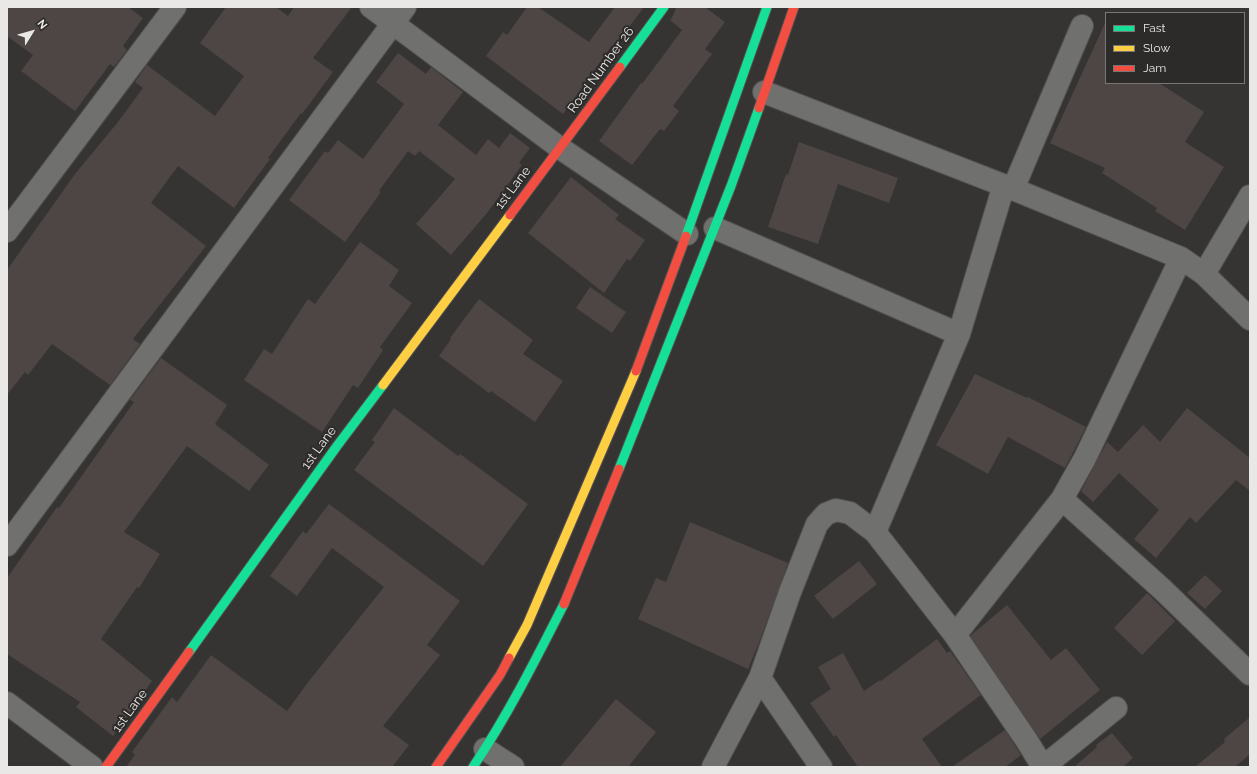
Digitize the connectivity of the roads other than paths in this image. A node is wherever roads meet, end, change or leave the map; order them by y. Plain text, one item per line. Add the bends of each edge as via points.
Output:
1 (175, 7) edge
2 (370, 7) edge
3 (664, 7) edge
4 (767, 7) edge
5 (794, 7) edge
6 (399, 15) edge
7 (1082, 26) dead end
8 (764, 92) junction
9 (560, 148) junction
10 (1008, 187) junction
11 (1250, 196) edge
12 (715, 228) junction
13 (7, 231) edge
14 (687, 234) junction
15 (1181, 258) junction
16 (1204, 274) junction
17 (1250, 319) edge
18 (959, 334) junction
19 (1062, 499) junction
20 (875, 532) junction
21 (7, 545) edge
22 (955, 635) junction
23 (1250, 674) edge
24 (760, 678) junction
25 (7, 703) edge
26 (1116, 708) dead end
27 (485, 749) junction
28 (92, 767) edge
29 (106, 767) edge
30 (436, 767) edge
31 (473, 767) edge
32 (513, 767) edge
33 (713, 767) edge
34 (821, 767) edge
35 (1043, 767) edge

1 - 13 street
2 - 6 street
3 - 9 main road, Road Number 26
4 - 14 main road
5 - 8 main road
6 - 9 street
6 - 21 street
7 - 10 street
8 - 10 street
8 - 12 main road
9 - 14 street
9 - 29 main road, 1st Lane via 337,446
10 - 15 street
10 - 18 street
11 - 16 street
12 - 18 street
12 - 27 main road via 570,592 555,615 519,691
14 - 30 main road via 641,359 539,606 500,676
15 - 16 street
15 - 19 street via 1085,458
16 - 17 street
18 - 20 street
19 - 22 street
19 - 23 street via 1162,589
20 - 22 street
20 - 24 street via 850,513 836,510 826,514 817,524
22 - 35 street
24 - 33 street
24 - 34 street
25 - 28 street
26 - 35 street
27 - 31 main road
27 - 32 street

